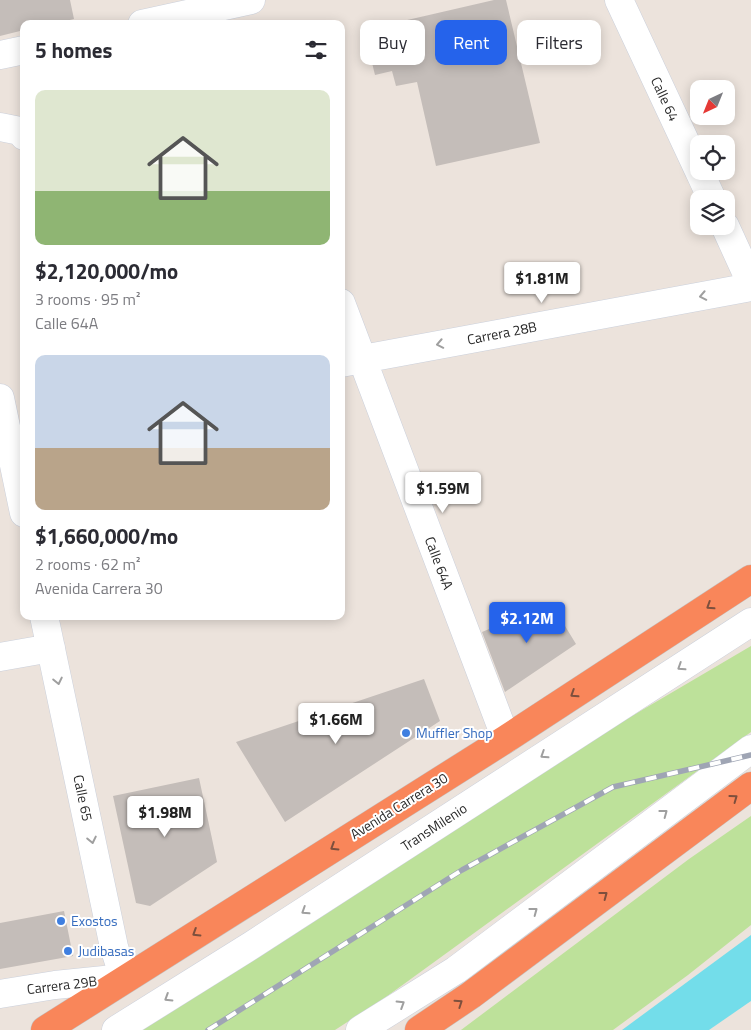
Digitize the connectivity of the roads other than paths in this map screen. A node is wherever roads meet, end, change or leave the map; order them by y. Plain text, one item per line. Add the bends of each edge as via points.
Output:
1 (619, 0) edge
2 (236, 7) edge
3 (164, 20) edge
4 (20, 51) edge
5 (0, 55) edge
6 (0, 126) edge
7 (20, 131) edge
8 (690, 152) edge
9 (728, 235) edge
10 (751, 285) edge
11 (345, 324) edge
12 (352, 361) edge
13 (0, 398) edge
14 (10, 429) edge
15 (20, 489) edge
16 (751, 579) edge
17 (45, 620) edge
18 (751, 622) edge
19 (51, 648) junction
20 (0, 657) edge
21 (506, 739) junction
22 (751, 749) edge
23 (751, 786) edge
24 (124, 978) junction
25 (0, 994) edge
26 (45, 1030) edge
27 (116, 1030) edge
28 (360, 1030) edge
29 (419, 1030) edge

1 - 8 street, Calle 64
2 - 3 street
4 - 5 street
6 - 7 street
9 - 10 street
10 -> 12 street, Carrera 28B
11 - 12 street, Calle 64A
12 - 21 street, Calle 64A
13 - 14 street
14 - 15 street
16 -> 21 highway, Avenida Carrera 30
17 - 19 street, Calle 65
18 -> 27 street, TransMilenio
19 - 20 street
19 -> 24 street, Calle 65 via 114,947
21 -> 24 highway, Avenida Carrera 30
28 -> 22 street via 456,970
29 -> 23 highway via 471,995
24 - 25 street, Carrera 29B
24 - 26 highway, Avenida Carrera 30

